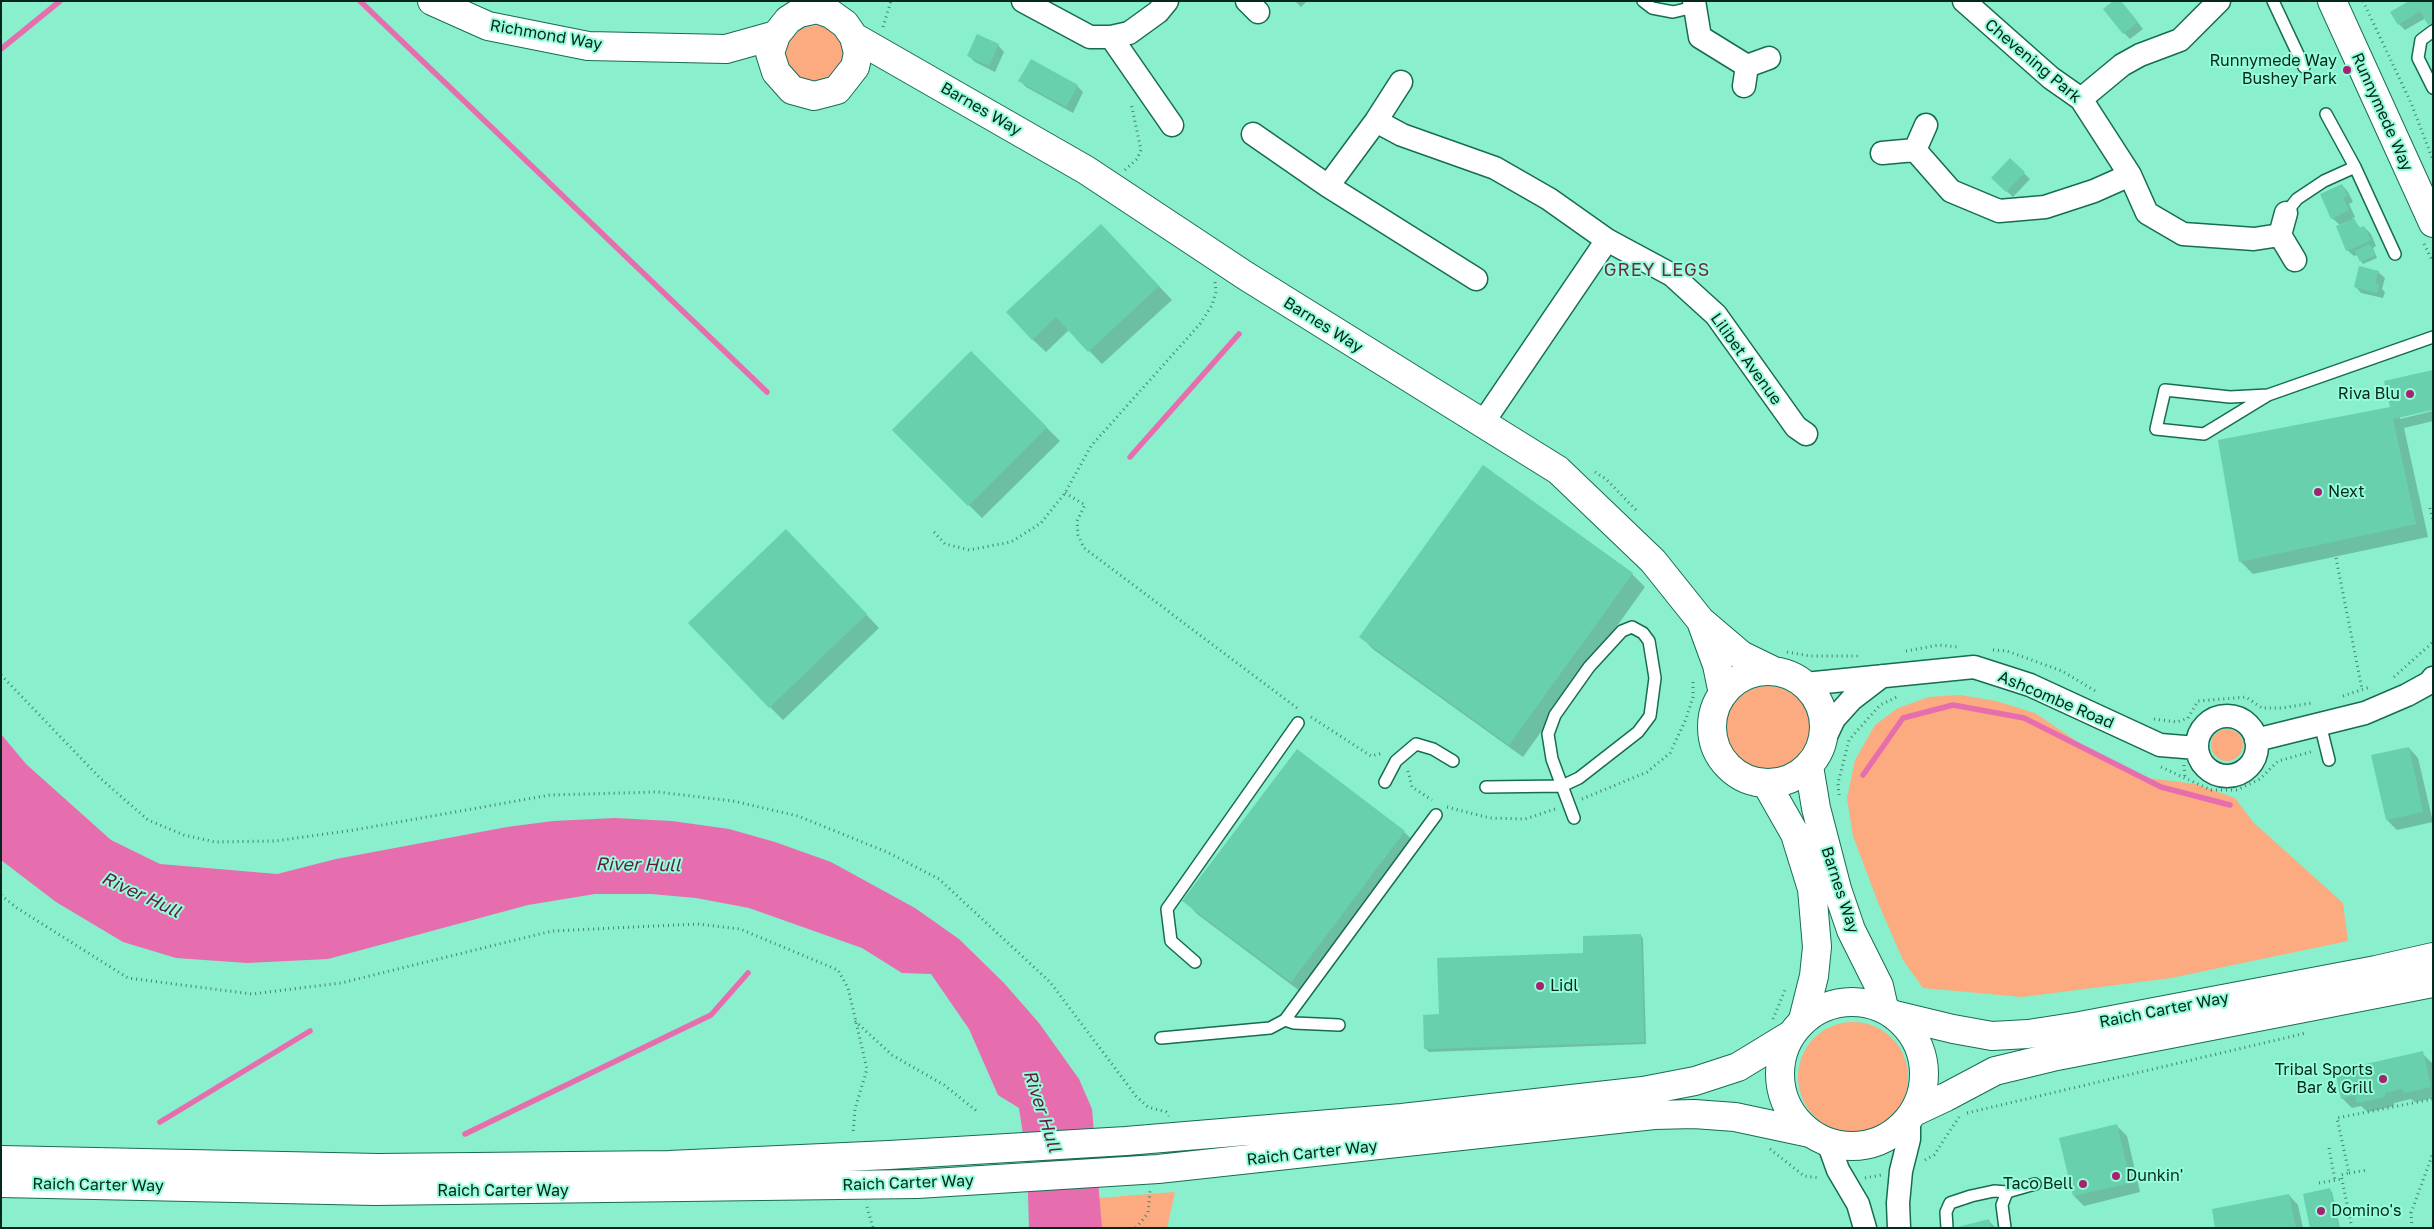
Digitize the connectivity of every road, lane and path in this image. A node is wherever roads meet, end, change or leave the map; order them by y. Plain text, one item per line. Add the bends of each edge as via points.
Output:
1 (432, 1) edge
2 (891, 1) edge
3 (1023, 1) edge
4 (1167, 1) edge
5 (1643, 1) edge
6 (1964, 1) edge
7 (2219, 1) edge
8 (2272, 1) edge
9 (2332, 1) edge
10 (2363, 1) edge
11 (1694, 4) edge
12 (801, 7) edge
13 (830, 8) edge
14 (883, 27) dead end
15 (2433, 31) edge
16 (776, 35) junction
17 (854, 36) junction
18 (1111, 37) junction
19 (726, 48) junction
20 (1769, 58) dead end
21 (855, 67) junction
22 (2304, 67) dead end
23 (912, 70) junction
24 (776, 72) junction
25 (1401, 82) dead end
26 (2433, 88) edge
27 (1130, 98) dead end
28 (2081, 99) junction
29 (2326, 114) dead end
30 (1376, 121) junction
31 (1926, 124) dead end
32 (1172, 125) dead end
33 (1253, 134) dead end
34 (1915, 150) junction
35 (1882, 153) dead end
36 (2433, 160) edge
37 (2355, 167) junction
38 (1123, 172) dead end
39 (2130, 175) junction
40 (1328, 186) junction
41 (2286, 213) joint
42 (2433, 223) edge
43 (2280, 235) junction
44 (1607, 240) junction
45 (1210, 253) junction
46 (2395, 254) dead end
47 (2295, 260) dead end
48 (1476, 279) dead end
49 (2433, 337) edge
50 (2268, 396) junction
51 (1482, 424) junction
52 (1806, 434) dead end
53 (1065, 493) junction
54 (2430, 508) dead end
55 (2433, 520) edge
56 (934, 532) dead end
57 (2336, 558) dead end
58 (1701, 621) junction
59 (2433, 642) edge
60 (1964, 648) dead end
61 (1990, 650) dead end
62 (1897, 653) dead end
63 (1862, 656) dead end
64 (1779, 661) junction
65 (1, 675) edge
66 (1882, 676) junction
67 (2391, 680) dead end
68 (1693, 682) dead end
69 (2431, 683) edge
70 (1805, 684) junction
71 (2377, 685) dead end
72 (2362, 689) junction
73 (1723, 694) junction
74 (1903, 694) dead end
75 (2103, 695) dead end
76 (2337, 698) dead end
77 (2319, 702) dead end
78 (1299, 709) dead end
79 (1306, 714) dead end
80 (2146, 718) dead end
81 (1298, 723) dead end
82 (2320, 724) junction
83 (2256, 740) junction
84 (2197, 748) junction
85 (2326, 748) junction
86 (1816, 755) junction
87 (2330, 760) dead end
88 (1396, 762) junction
89 (1453, 762) dead end
90 (2152, 763) dead end
91 (1385, 782) dead end
92 (1766, 783) junction
93 (1562, 786) junction
94 (1486, 787) dead end
95 (1839, 800) dead end
96 (1569, 804) junction
97 (1436, 815) dead end
98 (1574, 818) dead end
99 (1, 895) edge
100 (2433, 957) edge
101 (1196, 962) dead end
102 (2433, 983) edge
103 (1889, 1012) junction
104 (1285, 1020) junction
105 (855, 1021) junction
106 (1339, 1025) dead end
107 (1797, 1027) junction
108 (1161, 1038) dead end
109 (2433, 1099) edge
110 (978, 1112) dead end
111 (1912, 1115) junction
112 (1171, 1124) dead end
113 (854, 1137) dead end
114 (1819, 1137) junction
115 (2328, 1148) dead end
116 (2433, 1153) edge
117 (1, 1160) edge
118 (2367, 1170) dead end
119 (2350, 1173) junction
120 (1154, 1177) junction
121 (2342, 1179) junction
122 (2335, 1180) junction
123 (1, 1183) edge
124 (2319, 1183) dead end
125 (2035, 1184) dead end
126 (2007, 1192) junction
127 (866, 1202) dead end
128 (873, 1228) edge
129 (1136, 1228) edge
130 (1865, 1228) edge
131 (1899, 1228) edge
132 (1947, 1228) edge
133 (2005, 1228) edge
134 (2352, 1228) edge
135 (2412, 1228) edge

1 - 19 main road, Richmond Way via 488,26 588,46
2 - 14 path
3 - 18 street via 1090,37
4 - 18 street via 1158,12 1129,33
5 - 11 lane via 1652,8 1673,12
6 - 28 street, Chevening Park via 2051,78
7 - 28 street via 2180,40 2122,65
8 - 22 lane
9 - 42 main road, Runnymede Way
10 - 36 path via 2411,103
11 - 20 street via 1700,37 1746,76
12 - 13 main road
12 - 16 main road
13 - 17 main road
15 - 26 lane via 2421,40 2418,58
16 - 19 main road, Richmond Way
16 - 24 main road via 770,53
17 - 21 main road via 858,53
17 - 23 main road, Barnes Way
18 - 32 street
19 - 24 main road, Richmond Way
21 - 23 main road, Barnes Way
21 - 24 main road via 837,90 814,96 792,90
23 - 45 main road, Barnes Way via 1086,170
25 - 30 street
27 - 38 path via 1141,150 1137,159
28 - 39 street, Chevening Park
29 - 37 lane
30 - 40 street
30 - 44 street, Lilibet Avenue via 1402,135 1495,168 1549,199
31 - 34 street
33 - 40 street
34 - 35 street
34 - 39 street via 1951,192 1999,211 2045,207
37 - 41 lane via 2324,181 2297,199
37 - 46 lane
39 - 43 street, Chevening Park via 2148,213 2183,234 2254,238
40 - 48 street
41 - 43 street
43 - 47 street
44 - 51 street
44 - 52 street, Lilibet Avenue via 1672,275 1716,315 1796,427
45 - 51 main road, Barnes Way
45 - 53 path via 1202,266 1215,281 1212,305 1186,340 1091,446
49 - 50 lane
50 - 50 lane via 2165,390 2156,428 2204,434
51 - 58 main road, Barnes Way via 1558,470 1653,561
53 - 56 path via 1041,523 1011,542 970,550 944,544
53 - 78 path via 1085,505 1077,521 1078,535 1084,548
54 - 55 path
57 - 72 path
58 - 64 main road, Barnes Way via 1741,655
58 - 73 main road, Barnes Way via 1717,665
59 - 67 path
60 - 62 path via 1939,645
61 - 75 path via 2007,651 2062,671
63 - 64 path via 1810,656
64 - 70 main road via 1790,675
64 - 73 main road via 1733,683
65 - 112 path via 100,778 148,820 184,835 215,842 275,841 354,830 550,795 658,792 733,801 798,816 887,852 939,878 1050,982 1136,1096 1148,1106 1166,1112
66 - 70 street, Ashcombe Road
66 - 84 street, Ashcombe Road via 1974,667 2030,685 2160,745
66 - 86 street via 1852,699 1834,719
68 - 96 path via 1693,697 1686,719 1670,753 1647,772
69 - 82 street via 2365,713
70 - 86 main road via 1816,696 1825,728
71 - 72 path
72 - 76 path
73 - 92 main road via 1713,720 1717,751 1738,775
74 - 95 path via 1880,705 1849,740 1838,783
77 - 80 path via 2262,708 2246,697 2198,701 2188,718 2177,722
79 - 88 path via 1371,756 1384,753
81 - 101 lane via 1167,909 1171,942
82 - 83 street
82 - 85 lane
83 - 84 street via 2247,724 2224,716 2204,727
83 - 84 street via 2256,757 2249,768 2227,776 2206,768
85 - 87 lane
85 - 90 path via 2278,761 2260,779 2237,790 2211,790
86 - 92 main road via 1789,779
86 - 103 main road, Barnes Way via 1818,816 1837,890 1851,930
88 - 89 lane via 1416,744 1433,749
88 - 91 lane
88 - 96 path via 1408,770 1412,787 1439,805 1490,818 1525,819
92 - 107 main road, Barnes Way via 1795,834 1812,889 1817,947 1814,976
93 - 93 lane via 1552,759 1548,734 1555,715 1605,648 1622,631 1632,627 1643,633 1652,651 1655,678 1650,716 1630,738 1580,778
93 - 94 lane
93 - 96 lane
96 - 98 lane
97 - 104 lane
99 - 105 path via 16,908 128,978 252,994 341,984 552,931 697,924 740,929 838,970 848,988
100 - 103 main road, Raich Carter Way via 2300,985 2028,1034 1992,1036 1953,1030
102 - 111 main road, Raich Carter Way via 1995,1071
103 - 107 main road via 1867,1003 1842,1003 1817,1010
103 - 111 main road via 1908,1027 1918,1042 1923,1060 1925,1078
104 - 106 lane
104 - 108 lane via 1270,1028
105 - 110 path via 892,1055 944,1085
105 - 113 path via 867,1069 855,1109
107 - 114 main road via 1784,1051 1781,1087 1796,1120
107 - 117 main road, Raich Carter Way via 1738,1067 1695,1081 1643,1091 1402,1118 1126,1141 659,1165 378,1168
109 - 119 path via 2337,1118
111 - 114 main road via 1890,1136 1860,1146
111 - 131 street via 1910,1140 1901,1171
114 - 120 main road, Raich Carter Way via 1735,1117 1654,1115
114 - 130 street via 1858,1204
115 - 122 path
116 - 135 path via 2412,1213
118 - 119 path
119 - 121 path via 2341,1175
120 - 123 main road, Raich Carter Way via 917,1184 375,1191
120 - 129 path via 1148,1213
121 - 122 path
121 - 134 path
122 - 124 path
125 - 126 lane
126 - 132 lane via 1994,1191 1950,1204 1946,1212
126 - 133 lane via 2002,1205
127 - 128 path

